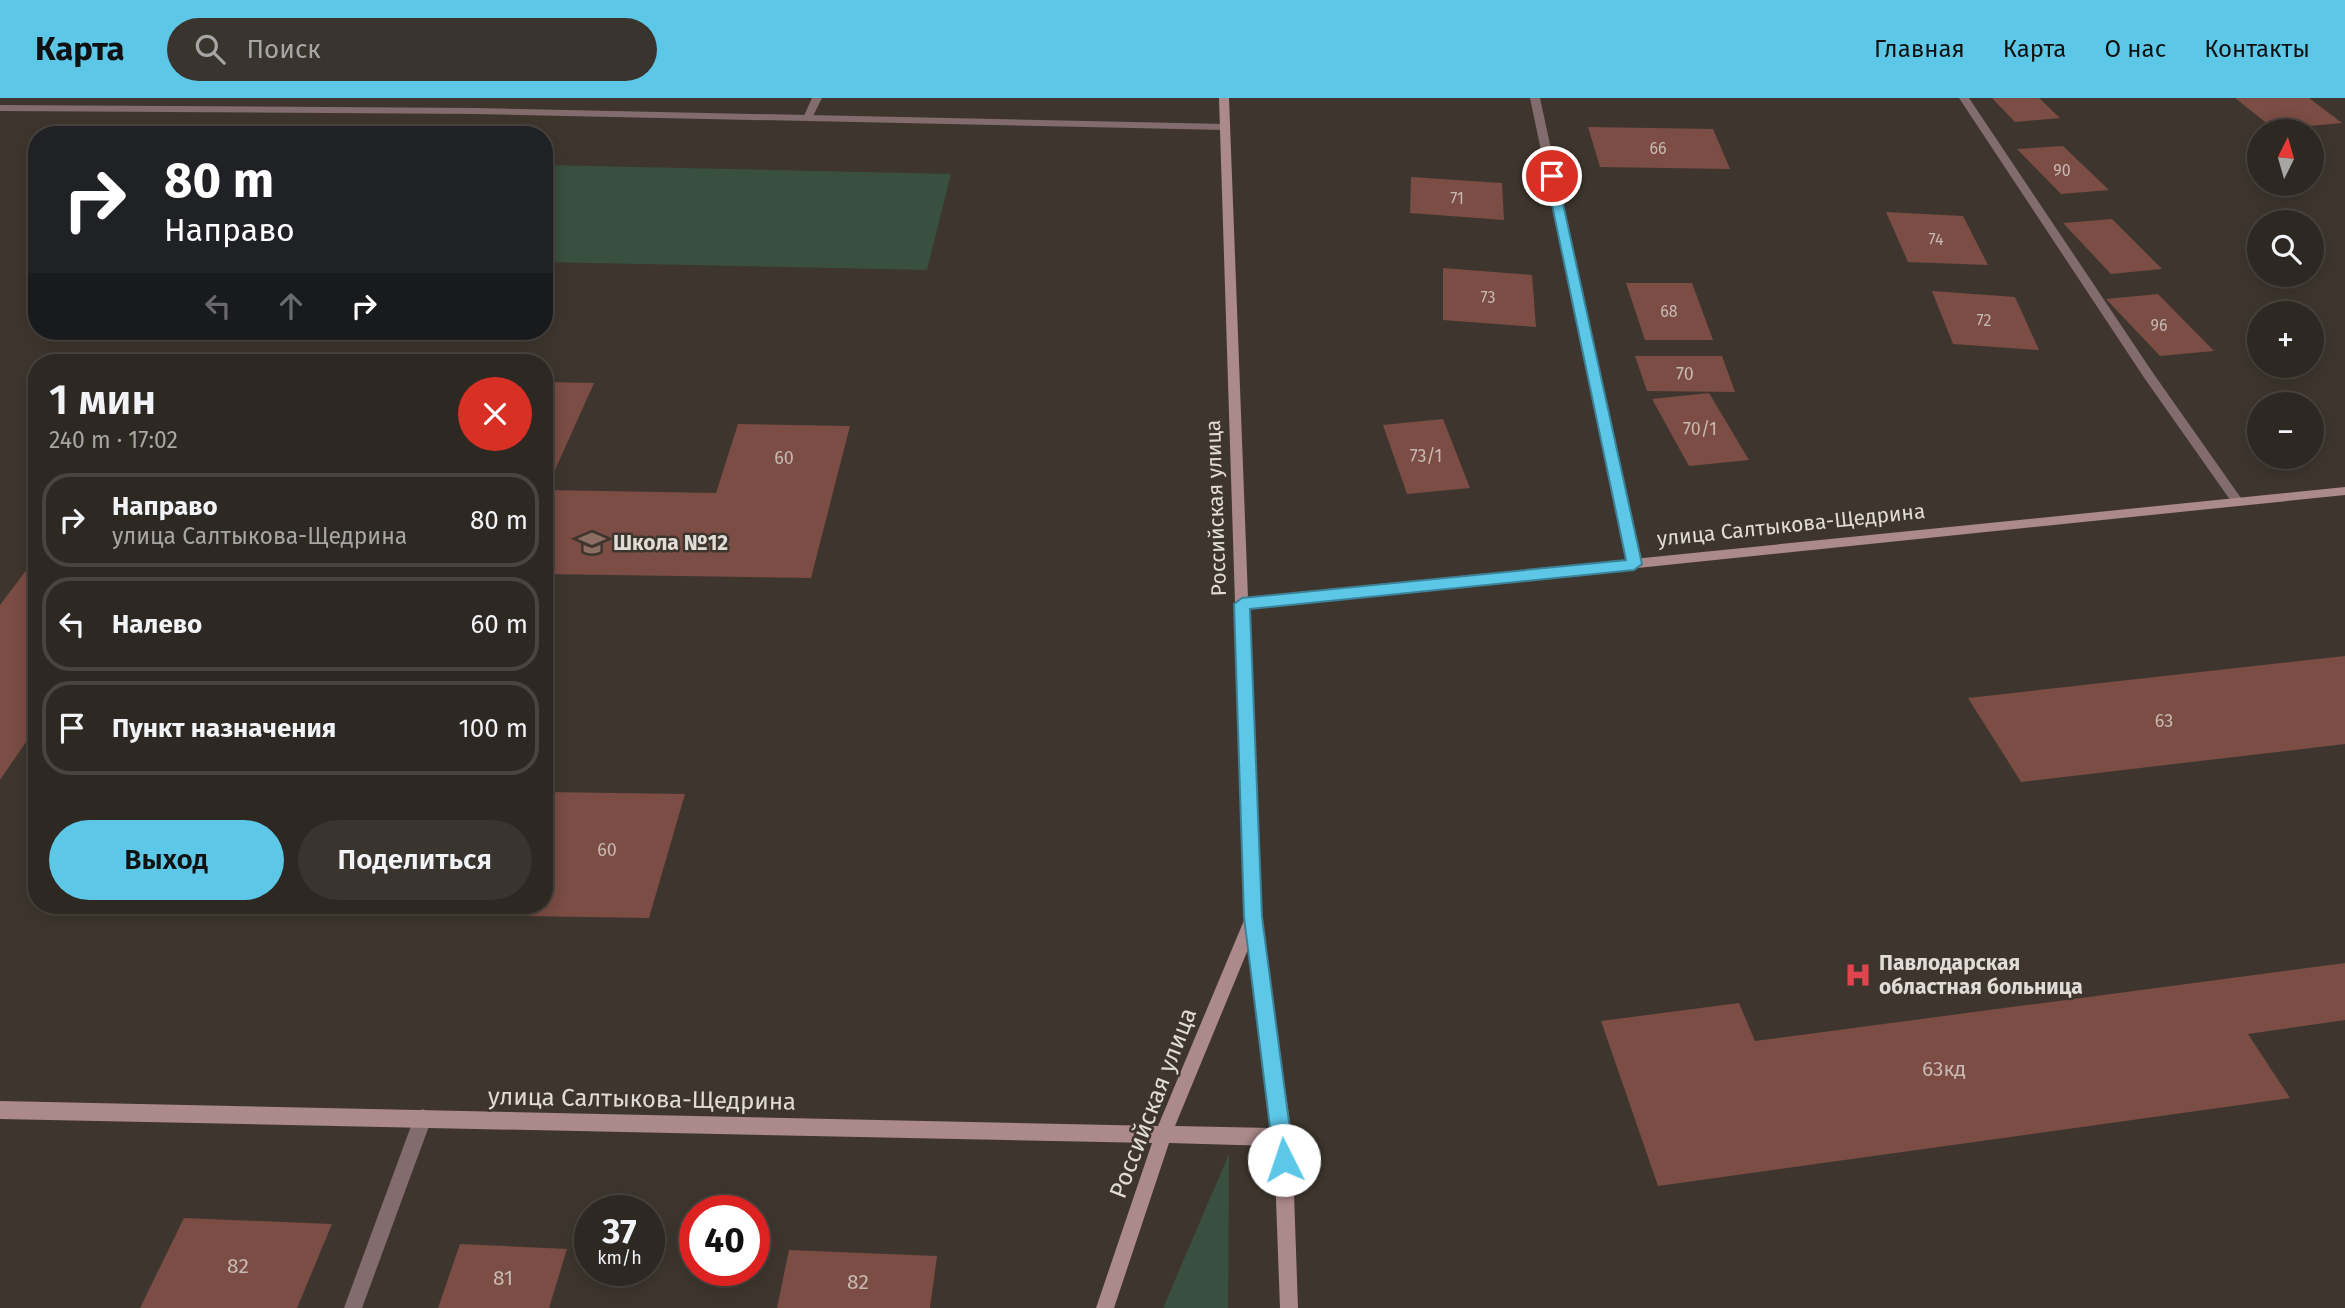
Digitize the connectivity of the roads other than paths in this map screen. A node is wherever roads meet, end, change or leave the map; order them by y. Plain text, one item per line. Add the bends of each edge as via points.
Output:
1 (148, 98) edge
2 (485, 98) edge
3 (817, 98) edge
4 (1224, 98) edge
5 (1535, 98) edge
6 (1964, 98) edge
7 (0, 108) edge
8 (136, 110) junction
9 (476, 111) junction
10 (808, 118) junction
11 (1225, 127) junction
12 (2345, 491) edge
13 (2237, 501) junction
14 (1634, 564) junction
15 (1242, 604) junction
16 (1253, 917) junction
17 (0, 1110) edge
18 (423, 1118) junction
19 (1163, 1135) junction
20 (1283, 1137) junction
21 (353, 1308) edge
22 (1105, 1308) edge
23 (1289, 1308) edge

1 - 8 street
2 - 9 street
3 - 10 street
4 - 11 street, Российская улица
5 - 14 street
6 - 13 street
7 - 8 street
8 - 9 street
9 - 10 street
10 - 11 street
11 - 15 street, Российская улица
12 - 13 street, улица Салтыкова-Щедрина
13 - 14 street, улица Салтыкова-Щедрина
14 - 15 street, улица Салтыкова-Щедрина
15 - 16 street, Российская улица
16 - 19 street, Российская улица
16 - 20 street, Российская улица
17 - 18 street, улица Салтыкова-Щедрина
18 - 19 street, улица Салтыкова-Щедрина
18 - 21 street
19 - 20 street, улица Салтыкова-Щедрина
19 - 22 street, Российская улица
20 - 23 street, Российская улица

